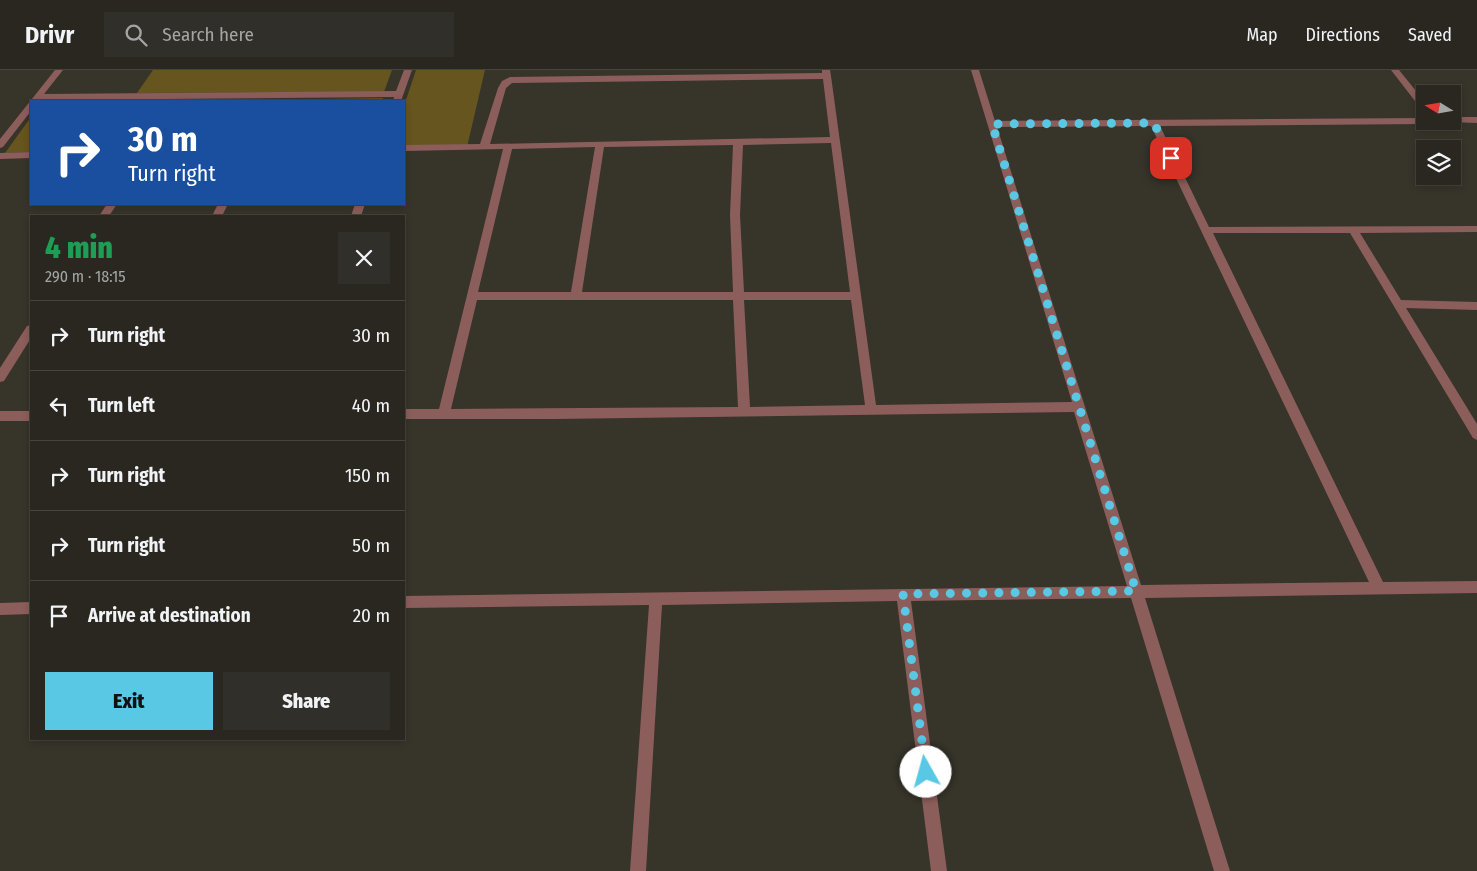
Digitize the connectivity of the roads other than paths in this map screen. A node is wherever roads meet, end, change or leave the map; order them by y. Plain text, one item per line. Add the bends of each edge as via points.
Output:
1 (59, 70) edge
2 (408, 70) edge
3 (975, 70) edge
4 (1395, 70) edge
5 (827, 73) edge
6 (398, 97) edge
7 (1416, 97) edge
8 (130, 99) edge
9 (35, 100) edge
10 (82, 100) edge
11 (30, 106) edge
12 (1461, 120) edge
13 (1477, 120) edge
14 (1416, 121) edge
15 (1154, 123) junction
16 (992, 124) junction
17 (836, 140) junction
18 (738, 142) junction
19 (600, 144) junction
20 (0, 145) edge
21 (508, 146) junction
22 (484, 147) junction
23 (405, 148) edge
24 (0, 156) edge
25 (30, 156) edge
26 (1353, 229) junction
27 (1477, 229) edge
28 (1206, 230) junction
29 (472, 296) junction
30 (576, 296) junction
31 (738, 296) junction
32 (856, 296) junction
33 (1398, 304) junction
34 (1477, 306) edge
35 (30, 331) edge
36 (0, 378) edge
37 (1079, 407) junction
38 (871, 410) junction
39 (744, 412) junction
40 (405, 414) edge
41 (444, 414) junction
42 (0, 416) edge
43 (30, 416) edge
44 (1477, 435) edge
45 (1477, 587) edge
46 (1379, 588) junction
47 (1136, 591) junction
48 (903, 594) junction
49 (656, 598) junction
50 (405, 602) edge
51 (30, 608) edge
52 (0, 609) edge
53 (638, 871) edge
54 (939, 871) edge
55 (1222, 871) edge

1 - 9 street
2 - 6 street
3 - 16 street
4 - 7 street
5 - 17 street
5 - 22 street via 510,80 502,88
6 - 8 street
8 - 10 street
11 - 20 street
12 - 13 street
14 - 15 street
15 - 16 street
15 - 28 street
16 - 37 street
17 - 18 street
17 - 32 street
18 - 19 street
18 - 31 street
19 - 21 street
19 - 30 street
21 - 22 street
21 - 29 street
22 - 23 street
24 - 25 street
26 - 27 street
26 - 28 street
26 - 33 street
28 - 46 street
29 - 30 street
29 - 41 street
30 - 31 street
31 - 32 street
31 - 39 street
32 - 38 street
33 - 34 street
33 - 44 street
35 - 36 street
37 - 38 street
37 - 47 street
38 - 39 street
39 - 41 street
40 - 41 street
42 - 43 street
45 - 46 street
46 - 47 street
47 - 48 street
47 - 55 street
48 - 49 street
48 - 54 street
49 - 50 street
49 - 53 street
51 - 52 street

